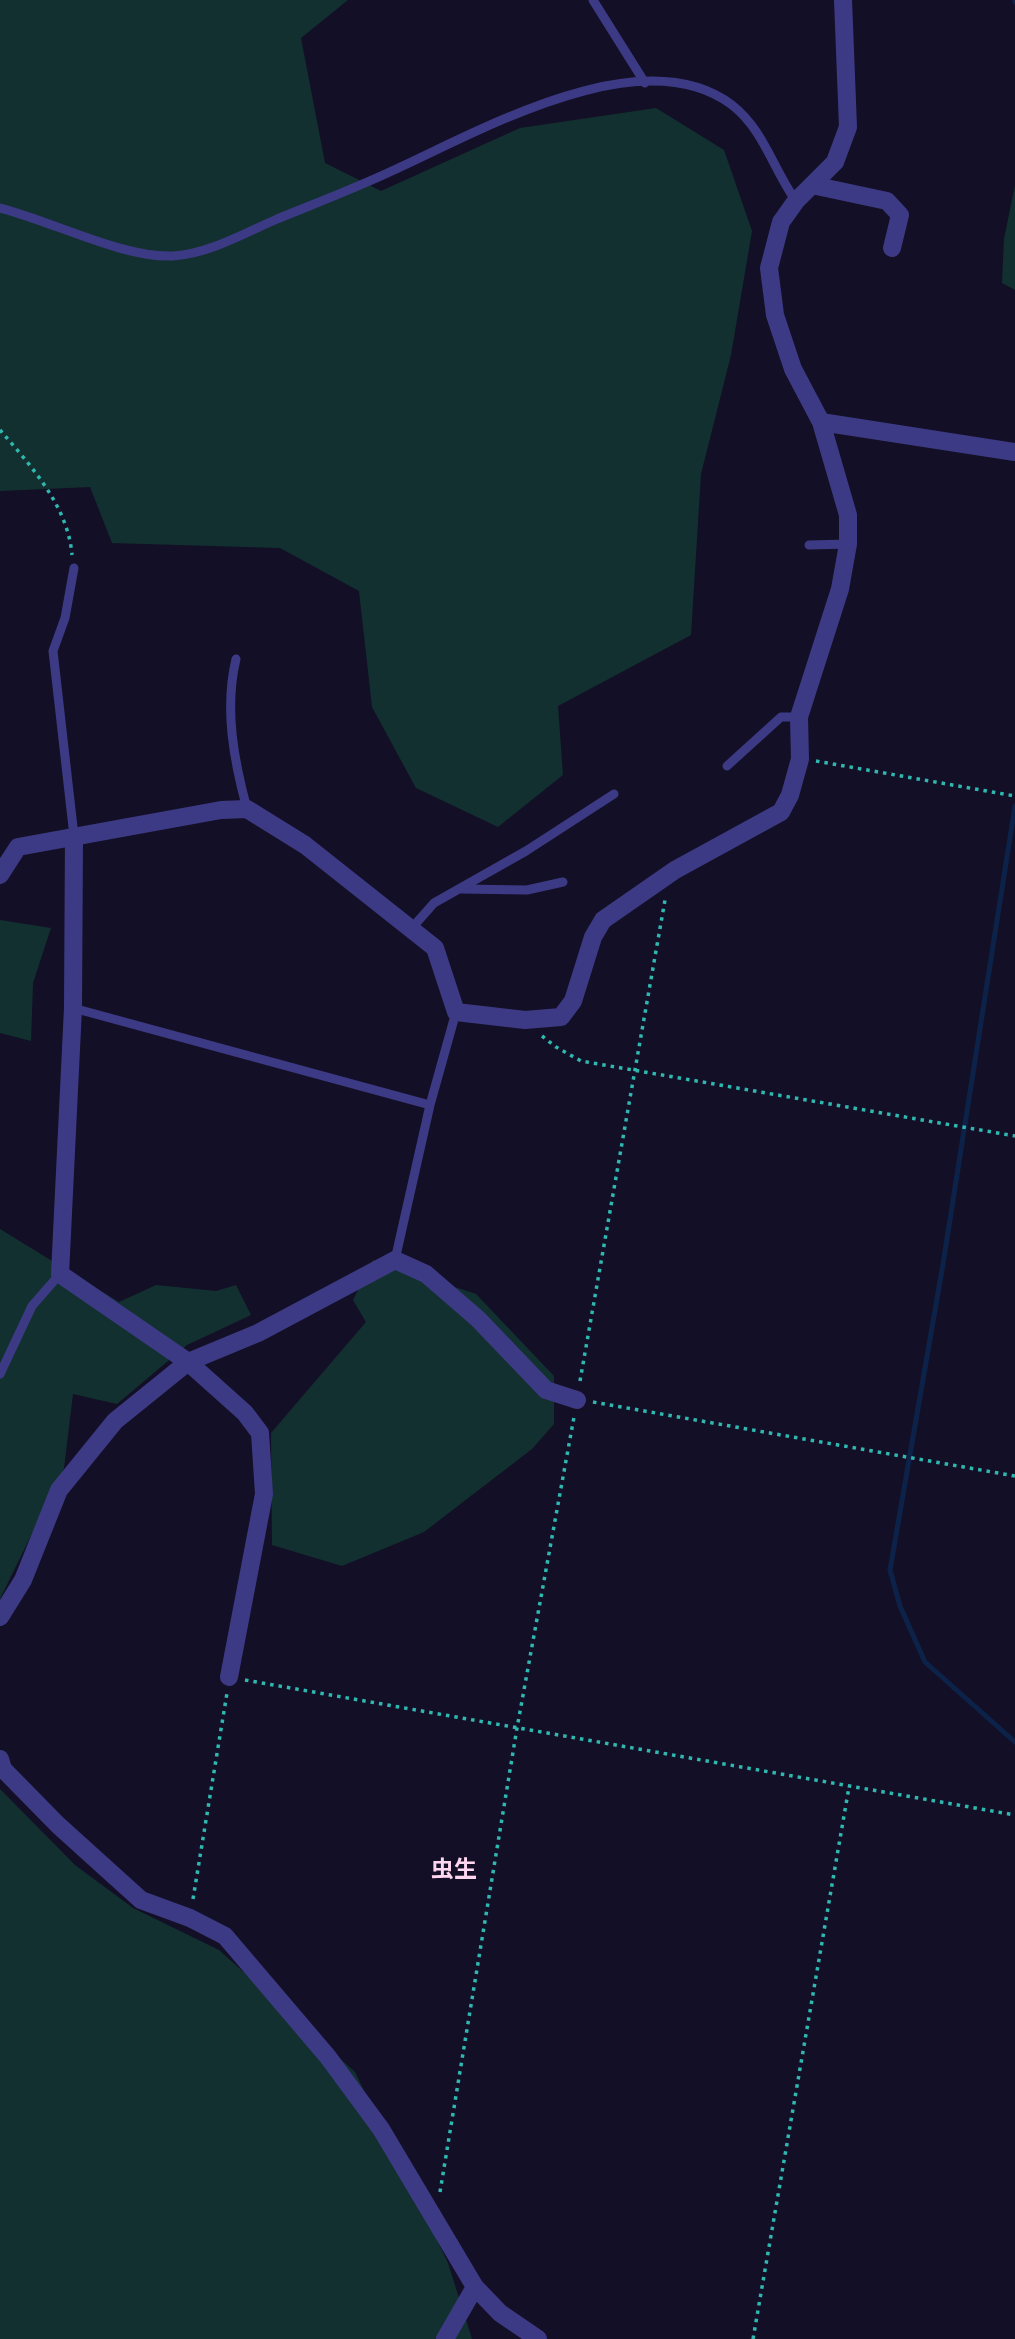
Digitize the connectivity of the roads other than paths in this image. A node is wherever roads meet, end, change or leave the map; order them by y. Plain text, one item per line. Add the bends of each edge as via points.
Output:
1 (593, 0) edge
2 (843, 0) edge
3 (645, 83) junction
4 (812, 185) junction
5 (796, 201) junction
6 (0, 208) edge
7 (892, 248) dead end
8 (821, 422) junction
9 (1015, 452) edge
10 (848, 544) junction
11 (809, 545) dead end
12 (74, 568) road end
13 (236, 659) dead end
14 (799, 718) junction
15 (727, 766) dead end
16 (614, 794) dead end
17 (247, 809) junction
18 (75, 836) junction
19 (0, 875) edge
20 (564, 882) dead end
21 (460, 889) junction
22 (411, 929) junction
23 (73, 1008) junction
24 (456, 1012) junction
25 (430, 1105) junction
26 (395, 1260) junction
27 (60, 1274) junction
28 (188, 1362) junction
29 (0, 1374) edge
30 (577, 1400) road end
31 (0, 1617) edge
32 (229, 1677) road end
33 (0, 1759) edge
34 (475, 2287) junction
35 (445, 2339) edge
36 (538, 2339) edge

1 - 3 lane
2 - 4 street via 848,127 835,162
3 - 5 lane via 692,87 733,106 759,133
3 - 6 lane via 590,89 512,115 225,243 174,256 137,253
4 - 5 street
4 - 7 street via 887,201 900,215
5 - 8 street via 780,222 769,268 775,315 793,369
8 - 9 street
8 - 10 street via 844,493
10 - 11 lane
10 - 14 street via 840,589
12 - 18 lane via 65,618 53,651
13 - 17 lane via 231,720 235,763
14 - 15 lane via 781,717
14 - 24 street via 800,759 781,812 669,873 603,920 573,1000 561,1017 525,1020
16 - 21 lane
17 - 18 street
17 - 22 street via 305,845
18 - 19 street via 18,847
18 - 23 street
20 - 21 lane via 527,890
21 - 22 lane via 434,904
22 - 24 street via 435,948
23 - 25 lane
23 - 27 street
24 - 25 lane
25 - 26 lane
26 - 28 street via 258,1334
26 - 30 street via 426,1274 478,1319 546,1390
27 - 28 street
27 - 29 lane via 32,1306
28 - 31 street via 115,1422 59,1490 23,1580
28 - 32 street via 245,1413 260,1433 264,1494
33 - 34 street via 3,1769 58,1825 141,1900 225,1936 328,2057 380,2129
34 - 35 street
34 - 36 street via 500,2313

